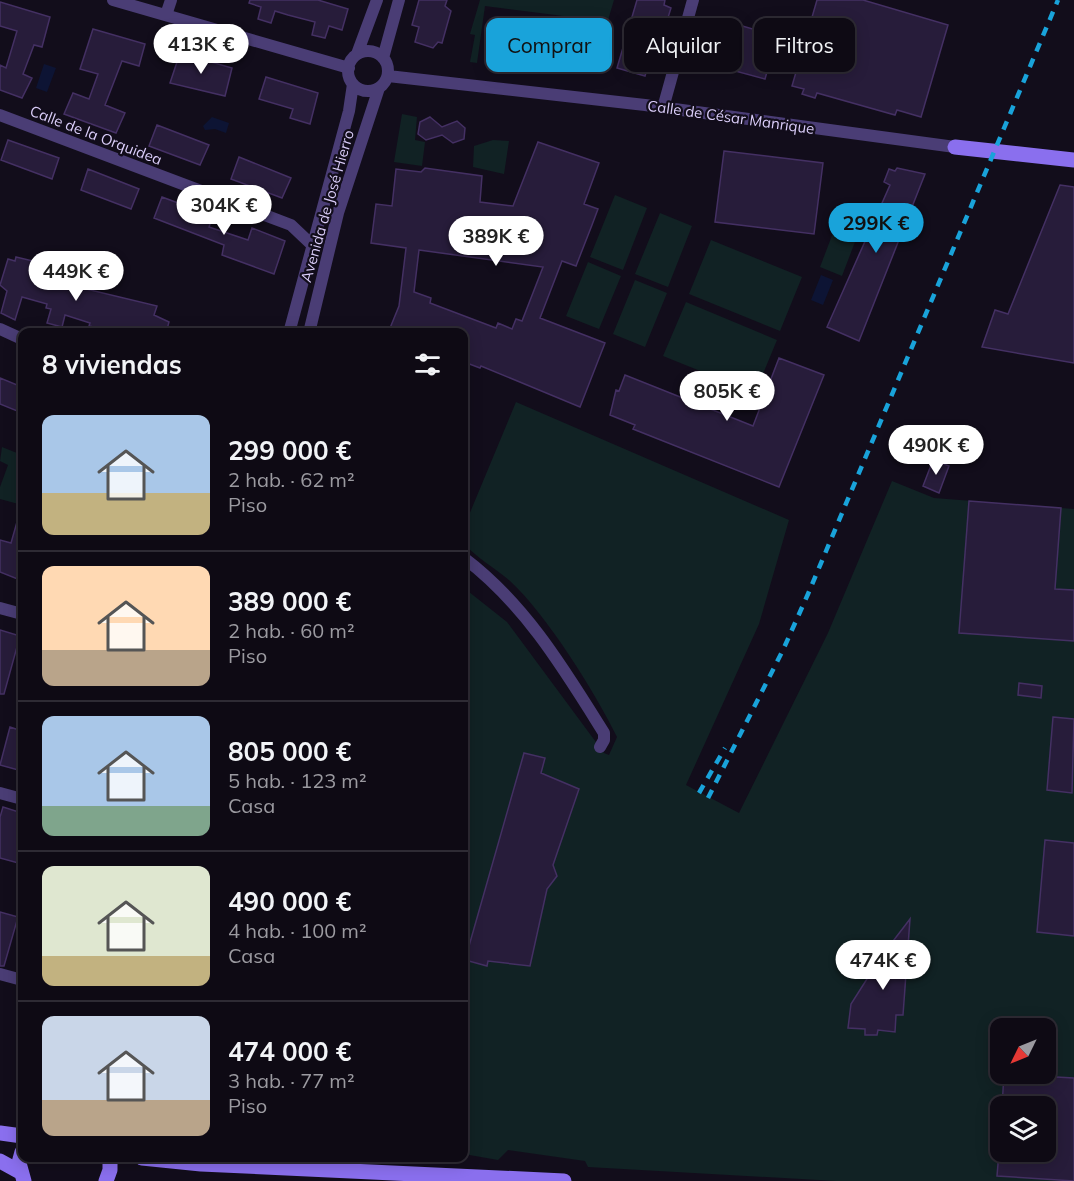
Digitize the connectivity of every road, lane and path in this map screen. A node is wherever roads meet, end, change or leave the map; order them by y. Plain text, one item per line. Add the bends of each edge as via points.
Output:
1 (113, 0) edge
2 (171, 0) edge
3 (377, 0) edge
4 (399, 0) edge
5 (693, 0) edge
6 (166, 15) junction
7 (357, 54) junction
8 (383, 58) junction
9 (349, 68) junction
10 (388, 76) junction
11 (353, 84) junction
12 (379, 88) junction
13 (663, 108) junction
14 (0, 115) edge
15 (955, 147) joint
16 (1074, 160) edge
17 (311, 244) junction
18 (290, 328) edge
19 (310, 328) edge
20 (0, 329) edge
21 (18, 337) edge
22 (468, 562) edge
23 (0, 608) edge
24 (18, 613) edge
25 (600, 747) dead end
26 (0, 793) edge
27 (18, 798) edge
28 (0, 974) edge
29 (18, 979) edge
30 (0, 1133) edge
31 (18, 1135) edge
32 (0, 1161) edge
33 (110, 1162) edge
34 (181, 1162) edge
35 (22, 1176) edge
36 (106, 1181) edge
37 (564, 1181) edge

1 - 6 street
2 - 6 street
3 - 7 street
4 - 8 street
5 - 13 street
6 - 9 street
7 - 8 street via 372,51
7 - 9 street
8 - 10 street
9 - 11 street
10 - 12 street
10 - 13 street, Calle de César Manrique
11 - 12 street via 366,91
11 - 17 street, Avenida de José Hierro
12 - 19 street, Avenida de José Hierro via 338,213
13 - 15 street, Calle de César Manrique
14 - 17 street, Calle de la Orquidea via 291,225
15 - 16 main road, Calle de César Manrique
17 - 18 street, Avenida de José Hierro
20 - 21 street
22 - 25 street via 522,611 556,657 604,734
23 - 24 street
26 - 27 street
28 - 29 street
30 - 31 main road
32 - 35 main road
33 - 36 main road
34 - 37 main road

